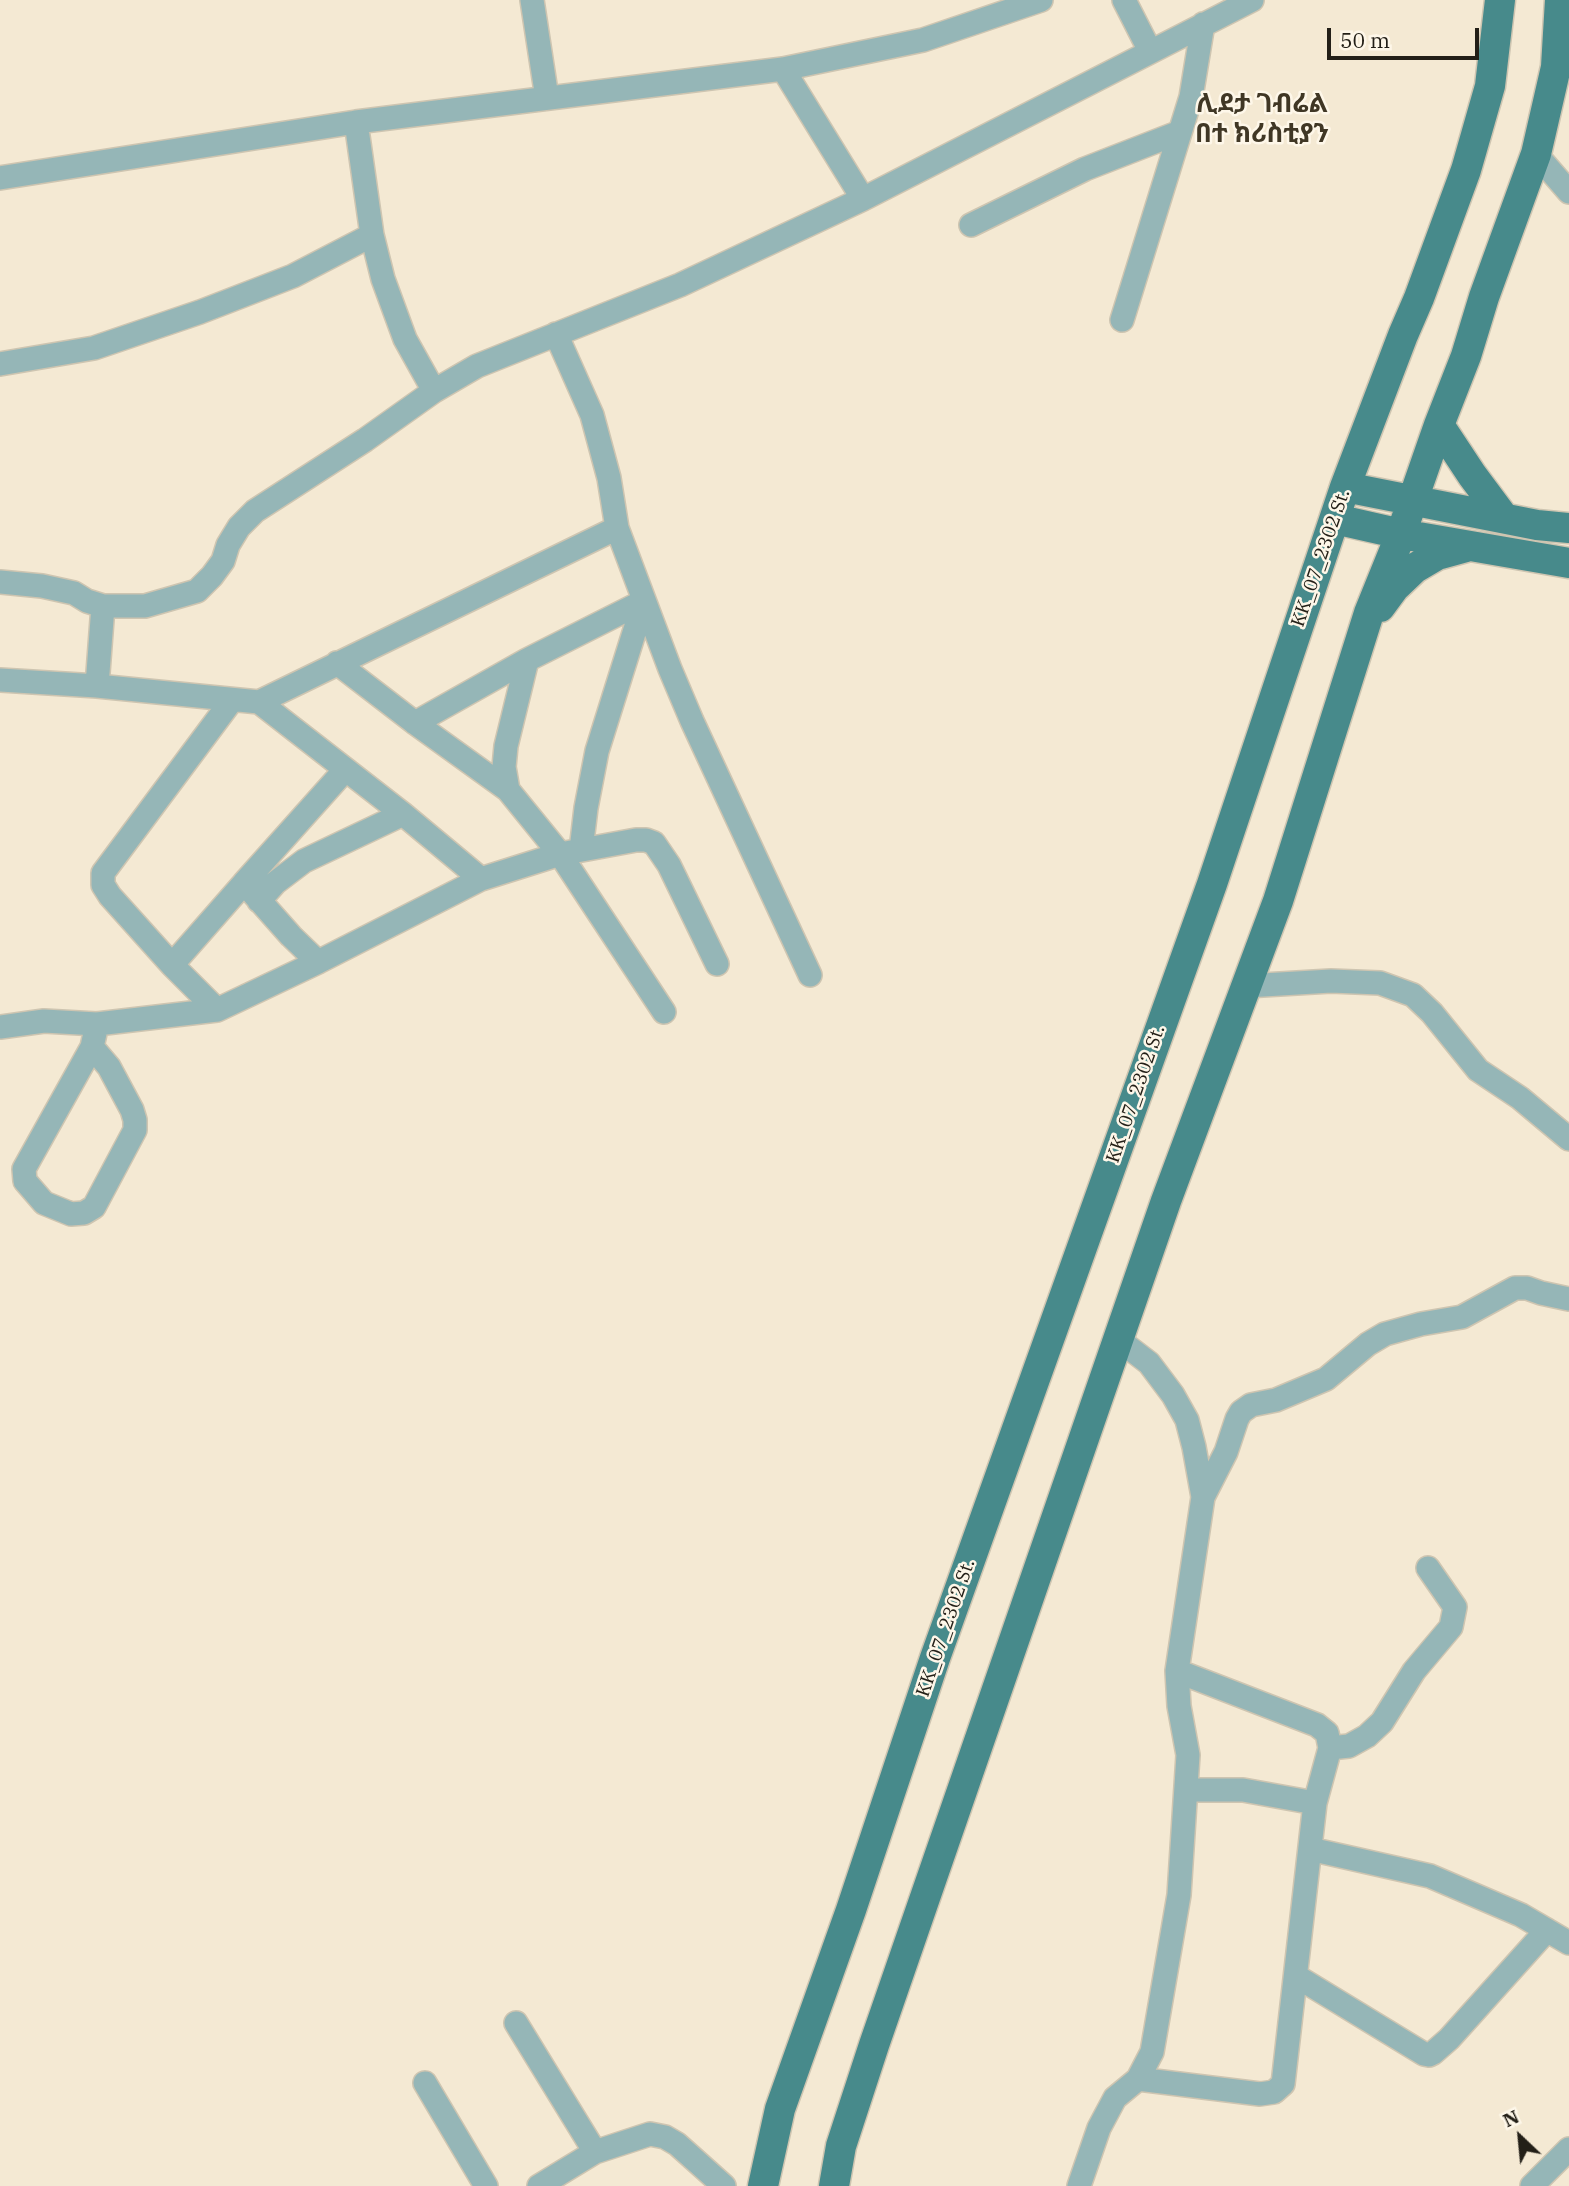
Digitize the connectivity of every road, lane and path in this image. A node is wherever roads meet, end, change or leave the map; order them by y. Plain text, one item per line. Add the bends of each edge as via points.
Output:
1 (532, 0) edge
2 (1041, 0) edge
3 (1124, 0) edge
4 (1252, 0) edge
5 (1500, 0) edge
6 (1560, 0) edge
7 (1203, 24) junction
8 (1150, 51) junction
9 (783, 69) junction
10 (547, 98) junction
11 (356, 122) junction
12 (1181, 132) junction
13 (1536, 155) junction
14 (0, 178) edge
15 (1569, 192) edge
16 (863, 199) junction
17 (971, 225) dead end
18 (372, 235) junction
19 (1122, 320) dead end
20 (556, 334) junction
21 (0, 364) edge
22 (434, 391) junction
23 (1439, 425) junction
24 (1345, 487) junction
25 (1411, 501) junction
26 (1504, 518) junction
27 (1335, 519) junction
28 (617, 528) junction
29 (1569, 528) edge
30 (1401, 534) junction
31 (1471, 545) junction
32 (1569, 563) edge
33 (0, 582) edge
34 (644, 601) junction
35 (103, 606) junction
36 (1363, 629) junction
37 (527, 660) junction
38 (337, 663) junction
39 (0, 680) edge
40 (97, 686) junction
41 (232, 701) junction
42 (259, 702) junction
43 (415, 723) junction
44 (345, 770) junction
45 (508, 790) junction
46 (402, 814) junction
47 (571, 852) junction
48 (481, 879) junction
49 (244, 883) junction
50 (259, 901) junction
51 (318, 962) junction
52 (718, 964) dead end
53 (172, 965) junction
54 (810, 975) dead end
55 (1247, 986) junction
56 (217, 1010) junction
57 (664, 1012) dead end
58 (97, 1024) junction
59 (0, 1027) edge
60 (92, 1047) junction
61 (1569, 1139) edge
62 (1569, 1298) edge
63 (1119, 1340) junction
64 (1203, 1497) junction
65 (1428, 1568) dead end
66 (1177, 1671) junction
67 (1330, 1748) junction
68 (1186, 1790) junction
69 (1315, 1803) junction
70 (1310, 1849) junction
71 (1547, 1930) junction
72 (1569, 1943) edge
73 (1296, 1976) junction
74 (516, 2024) dead end
75 (1138, 2079) junction
76 (425, 2083) dead end
77 (1569, 2149) edge
78 (595, 2152) junction
79 (486, 2186) edge
80 (539, 2186) edge
81 (724, 2186) edge
82 (763, 2186) edge
83 (834, 2186) edge
84 (1079, 2186) edge
85 (1532, 2186) edge

1 - 10 street
2 - 9 street via 923,40
3 - 8 street
4 - 7 street
5 - 24 main road, KK_07_2302 St. via 1490,86 1466,170
6 - 13 main road via 1556,67
7 - 8 street
7 - 12 street
8 - 16 street
9 - 10 street
9 - 16 street
10 - 11 street
11 - 14 street
11 - 18 street
12 - 17 street via 1085,169
12 - 19 street
13 - 15 street
13 - 23 main road
16 - 20 street via 680,285
18 - 21 street via 293,276 200,312 94,348
18 - 22 street via 405,339
20 - 22 street via 477,366
20 - 28 street via 592,415
22 - 35 street via 255,511 239,527 223,561 197,591 145,606
23 - 25 main road
23 - 26 main road
24 - 25 main road
24 - 27 main road, KK_07_2302 St.
25 - 26 main road
25 - 30 main road
26 - 29 main road
27 - 30 main road
27 - 82 main road, KK_07_2302 St. via 1212,884 935,1658 780,2109
28 - 34 street
28 - 38 street
30 - 31 main road
30 - 36 main road
31 - 32 main road
31 - 36 main road via 1437,555 1415,568
33 - 35 street via 74,593
34 - 37 street
34 - 47 street
34 - 54 street via 692,721
35 - 40 street
36 - 55 main road
37 - 43 street
37 - 45 street via 506,746
38 - 42 street
38 - 43 street
39 - 40 street
40 - 41 street
41 - 42 street
41 - 53 street via 103,873 110,896
42 - 44 street
43 - 45 street
44 - 46 street
44 - 49 street
45 - 47 street
46 - 48 street
46 - 50 street via 304,861
47 - 48 street
47 - 52 street via 636,840 654,843
47 - 57 street
48 - 51 street
49 - 50 street
49 - 53 street
50 - 51 street
51 - 56 street
53 - 56 street
55 - 61 street via 1380,983 1413,995 1478,1070
55 - 63 main road
56 - 58 street
58 - 59 street via 44,1021
58 - 60 street
60 - 60 street via 24,1169 33,1193 71,1214 94,1207 135,1130 132,1111 109,1067
62 - 64 street via 1514,1288 1462,1317 1385,1334 1326,1379 1251,1405 1237,1419
63 - 64 street via 1149,1363 1187,1420
63 - 83 main road via 874,2045 841,2146
64 - 66 street
65 - 67 street via 1455,1607 1451,1627 1414,1671 1382,1722 1349,1746
66 - 67 street via 1317,1725 1327,1733
66 - 68 street via 1188,1755
67 - 69 street
68 - 69 street via 1243,1790
68 - 75 street via 1179,1895 1152,2052
69 - 70 street
70 - 71 street via 1430,1876
70 - 73 street
71 - 72 street
71 - 73 street via 1449,2039 1429,2054
73 - 75 street via 1285,2076 1274,2092
74 - 78 street
75 - 84 street via 1115,2098
76 - 79 street
77 - 85 street
78 - 80 street
78 - 81 street via 650,2134 665,2137

